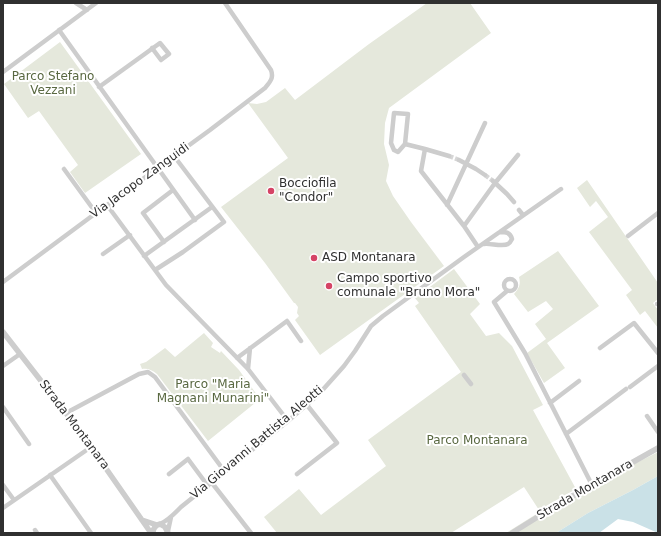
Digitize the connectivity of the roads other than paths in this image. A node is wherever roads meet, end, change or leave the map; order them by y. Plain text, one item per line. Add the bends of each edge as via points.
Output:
1 (76, 3) edge
2 (96, 3) edge
3 (225, 3) edge
4 (87, 10) junction
5 (59, 30) junction
6 (152, 48) dead end
7 (3, 72) edge
8 (99, 87) junction
9 (485, 123) dead end
10 (404, 144) junction
11 (425, 148) junction
12 (518, 155) dead end
13 (174, 156) junction
14 (450, 156) tunnel mouth
15 (459, 160) tunnel mouth
16 (466, 164) junction
17 (157, 168) junction
18 (64, 169) dead end
19 (485, 175) tunnel mouth
20 (494, 182) junction
21 (561, 189) dead end
22 (173, 190) junction
23 (514, 202) dead end
24 (107, 205) junction
25 (447, 205) junction
26 (212, 207) junction
27 (519, 210) dead end
28 (96, 213) junction
29 (658, 213) edge
30 (523, 215) junction
31 (195, 220) junction
32 (464, 226) junction
33 (499, 232) junction
34 (130, 235) junction
35 (628, 236) dead end
36 (164, 242) junction
37 (480, 245) junction
38 (103, 254) dead end
39 (144, 256) junction
40 (155, 270) junction
41 (4, 280) edge
42 (508, 291) dead end
43 (3, 332) edge
44 (301, 341) dead end
45 (250, 348) junction
46 (600, 348) dead end
47 (658, 353) edge
48 (20, 354) junction
49 (237, 358) junction
50 (3, 366) edge
51 (658, 366) edge
52 (248, 369) junction
53 (464, 375) dead end
54 (580, 382) dead end
55 (471, 384) dead end
56 (550, 403) junction
57 (307, 405) junction
58 (3, 407) edge
59 (66, 413) junction
60 (647, 416) dead end
61 (288, 421) junction
62 (658, 432) edge
63 (566, 434) junction
64 (29, 444) dead end
65 (91, 447) junction
66 (658, 448) edge
67 (225, 472) junction
68 (169, 474) dead end
69 (298, 474) dead end
70 (50, 475) junction
71 (210, 484) junction
72 (3, 485) edge
73 (592, 485) junction
74 (14, 500) junction
75 (3, 508) edge
76 (171, 517) junction
77 (142, 520) junction
78 (158, 524) junction
79 (168, 532) edge
80 (91, 533) edge
81 (152, 533) edge
82 (251, 533) edge
83 (512, 533) edge

1 - 4 street
2 - 4 street
3 - 13 street, Via Jacopo Zanguidi via 271,70 270,82
4 - 5 street
5 - 7 street
5 - 8 street
6 - 8 street
8 - 17 street
9 - 16 street
10 - 10 street via 408,114 394,113 391,143 398,152
10 - 11 street
11 - 14 street
11 - 25 street via 421,171
12 - 20 street
13 - 17 street, Via Jacopo Zanguidi
13 - 26 street
15 - 16 street
16 - 19 street
16 - 25 street
17 - 22 street
17 - 24 street, Via Jacopo Zanguidi
18 - 28 street
20 - 23 street
20 - 32 street
21 - 30 street, Via Giovanni Battista Aleotti
22 - 31 street
22 - 36 street via 143,213
24 - 28 street, Via Jacopo Zanguidi
24 - 34 street
25 - 32 street
26 - 31 street
26 - 40 street via 224,222
27 - 30 street
28 - 41 street, Via Jacopo Zanguidi
29 - 35 street
30 - 33 street, Via Giovanni Battista Aleotti
31 - 36 street
32 - 37 street
33 - 37 street, Via Giovanni Battista Aleotti
33 - 37 street via 511,236 509,244
34 - 38 street
34 - 39 street
36 - 39 street
37 - 57 street, Via Giovanni Battista Aleotti via 371,326 344,366
39 - 40 street
40 - 49 street via 166,285
42 - 56 street via 494,302 525,353
43 - 48 street, Strada Montanara
44 - 45 street via 287,321
45 - 49 street
45 - 52 street
46 - 47 street via 634,323
48 - 50 street
48 - 59 street, Strada Montanara
49 - 52 street
51 - 63 street
52 - 61 street
53 - 55 street
54 - 56 street
56 - 63 street
57 - 61 street, Via Giovanni Battista Aleotti
57 - 69 street via 337,443
58 - 64 street
59 - 65 street, Strada Montanara
59 - 67 street via 139,374 148,372 155,376
60 - 62 street
61 - 67 street, Via Giovanni Battista Aleotti
63 - 73 street
65 - 70 street
65 - 77 street, Strada Montanara
66 - 73 street, Strada Montanara
67 - 71 street, Via Giovanni Battista Aleotti
68 - 71 street via 188,459
70 - 74 street
70 - 80 street
71 - 76 street, Via Giovanni Battista Aleotti
71 - 82 street
72 - 74 street
73 - 83 street, Strada Montanara
74 - 75 street
76 - 78 street, Via Giovanni Battista Aleotti
76 - 79 street
77 - 78 street
77 - 81 street, Strada Montanara
78 - 79 street via 166,527
78 - 81 street, Strada Montanara

